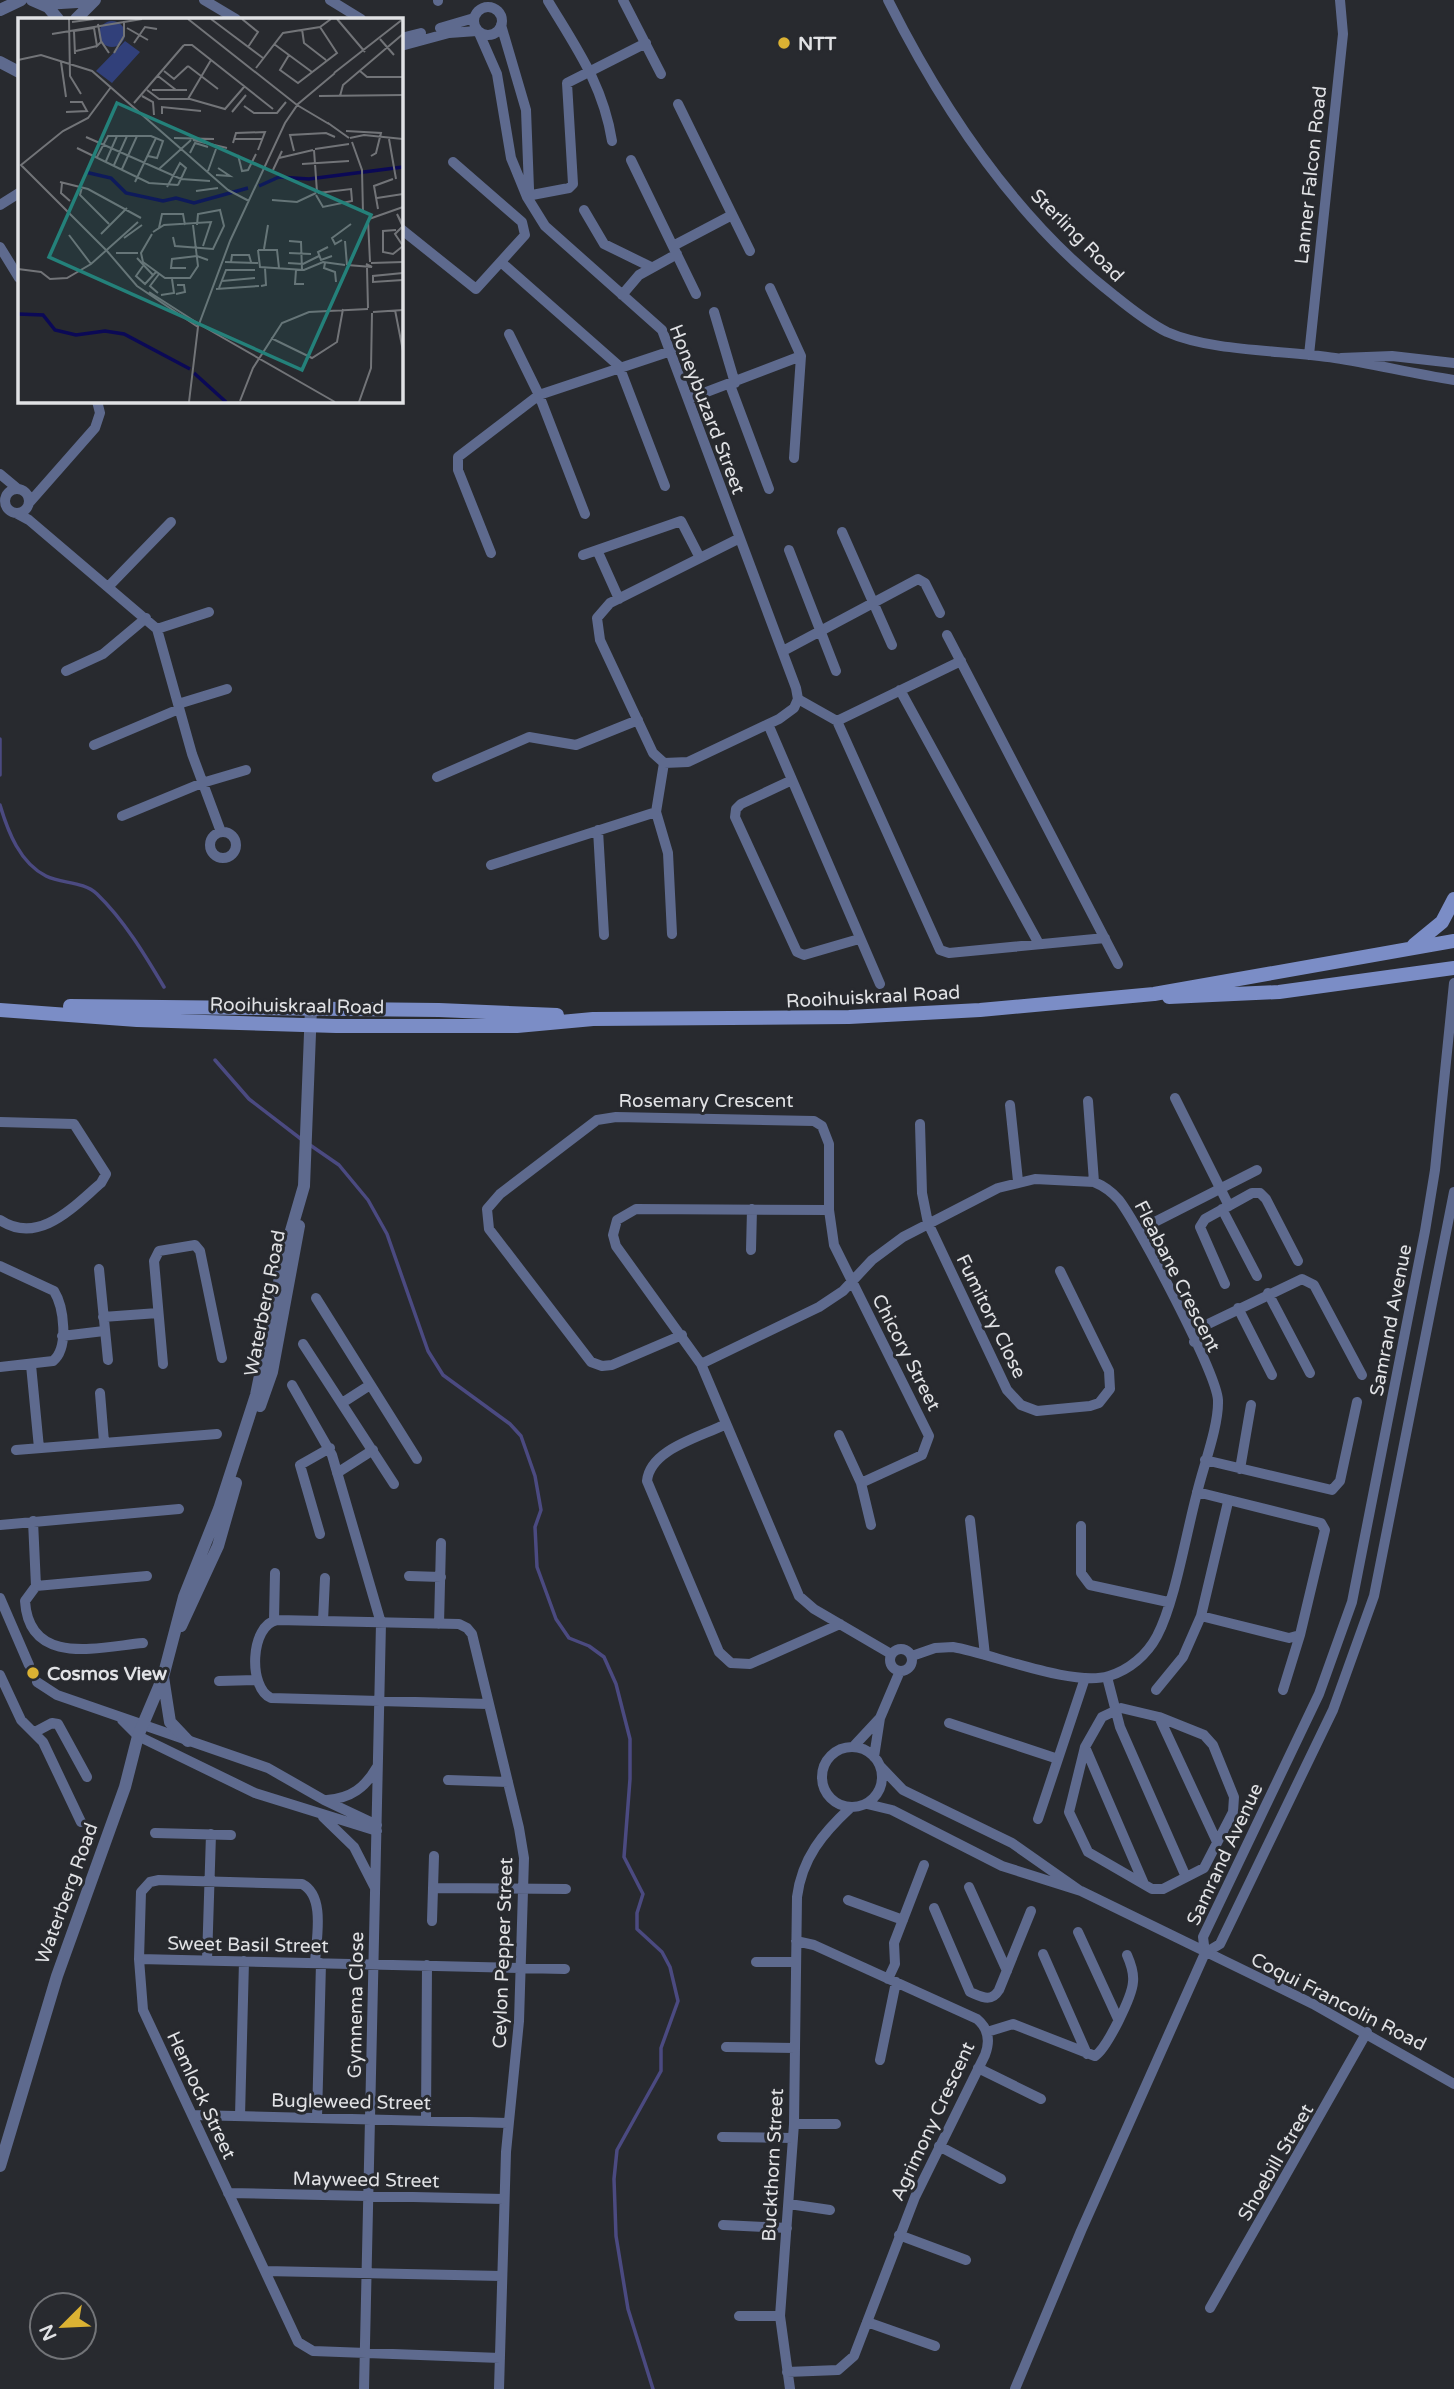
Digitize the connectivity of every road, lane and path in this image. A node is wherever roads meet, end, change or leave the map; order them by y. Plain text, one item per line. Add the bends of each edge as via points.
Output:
1 (21, 0) edge
2 (94, 0) edge
3 (204, 0) edge
4 (472, 0) edge
5 (623, 0) edge
6 (888, 0) edge
7 (1340, 0) edge
8 (334, 1) edge
9 (548, 1) edge
10 (38, 2) edge
11 (488, 4) edge
12 (0, 10) edge
13 (475, 14) junction
14 (57, 18) edge
15 (77, 18) edge
16 (234, 18) edge
17 (359, 18) edge
18 (501, 25) junction
19 (478, 32) junction
20 (421, 37) junction
21 (402, 38) edge
22 (646, 43) junction
23 (402, 46) edge
24 (591, 70) junction
25 (661, 74) dead end
26 (678, 104) dead end
27 (612, 141) dead end
28 (631, 160) dead end
29 (453, 162) dead end
30 (18, 193) edge
31 (532, 195) junction
32 (0, 205) edge
33 (584, 210) dead end
34 (732, 215) junction
35 (402, 230) edge
36 (569, 245) junction
37 (0, 247) edge
38 (675, 250) junction
39 (750, 251) dead end
40 (502, 263) junction
41 (650, 267) junction
42 (18, 276) edge
43 (770, 288) dead end
44 (696, 294) dead end
45 (622, 295) junction
46 (714, 312) dead end
47 (509, 334) dead end
48 (671, 351) junction
49 (1308, 355) junction
50 (801, 356) junction
51 (1338, 358) junction
52 (1454, 363) edge
53 (619, 366) junction
54 (1454, 380) edge
55 (732, 384) junction
56 (539, 395) junction
57 (688, 399) junction
58 (97, 402) edge
59 (794, 458) dead end
60 (0, 474) edge
61 (665, 486) dead end
62 (769, 489) dead end
63 (15, 505) edge
64 (585, 514) dead end
65 (171, 522) dead end
66 (842, 532) dead end
67 (738, 539) junction
68 (597, 550) junction
69 (789, 550) dead end
70 (491, 553) dead end
71 (583, 555) dead end
72 (700, 558) junction
73 (108, 587) junction
74 (619, 599) junction
75 (872, 603) junction
76 (209, 612) dead end
77 (940, 613) dead end
78 (146, 618) junction
79 (157, 629) junction
80 (820, 632) junction
81 (947, 635) dead end
82 (891, 645) dead end
83 (783, 650) junction
84 (961, 662) junction
85 (66, 671) dead end
86 (836, 671) dead end
87 (227, 689) dead end
88 (900, 690) junction
89 (798, 699) junction
90 (179, 707) junction
91 (638, 720) junction
92 (837, 721) junction
93 (768, 724) junction
94 (94, 745) dead end
95 (664, 763) junction
96 (246, 770) dead end
97 (437, 777) dead end
98 (790, 781) junction
99 (202, 783) junction
100 (656, 812) junction
101 (122, 816) dead end
102 (598, 830) junction
103 (221, 832) dead end
104 (491, 865) dead end
105 (1454, 899) edge
106 (672, 934) dead end
107 (604, 935) dead end
108 (1105, 938) junction
109 (859, 939) junction
110 (1454, 941) edge
111 (1039, 944) junction
112 (1410, 947) junction
113 (1118, 964) dead end
114 (1454, 968) edge
115 (880, 984) dead end
116 (1454, 984) edge
117 (1154, 995) junction
118 (311, 1008) junction
119 (593, 1019) junction
120 (310, 1026) junction
121 (1175, 1098) dead end
122 (1088, 1101) dead end
123 (1010, 1105) dead end
124 (0, 1122) edge
125 (920, 1124) dead end
126 (822, 1126) joint
127 (1257, 1170) dead end
128 (1018, 1181) junction
129 (1094, 1182) junction
130 (1219, 1188) junction
131 (1454, 1192) edge
132 (1225, 1207) junction
133 (752, 1209) junction
134 (829, 1210) junction
135 (928, 1223) junction
136 (1, 1225) edge
137 (1139, 1230) junction
138 (751, 1250) dead end
139 (1298, 1261) dead end
140 (0, 1266) edge
141 (99, 1269) dead end
142 (1060, 1270) dead end
143 (1256, 1276) dead end
144 (851, 1282) junction
145 (1225, 1284) dead end
146 (1268, 1293) junction
147 (316, 1298) dead end
148 (1238, 1308) junction
149 (158, 1313) junction
150 (103, 1317) junction
151 (104, 1331) junction
152 (62, 1335) junction
153 (682, 1335) junction
154 (1194, 1342) junction
155 (303, 1344) dead end
156 (222, 1357) dead end
157 (108, 1360) dead end
158 (163, 1364) dead end
159 (701, 1364) junction
160 (31, 1365) junction
161 (0, 1367) edge
162 (1310, 1374) dead end
163 (1272, 1375) dead end
164 (1362, 1375) dead end
165 (292, 1385) dead end
166 (370, 1385) junction
167 (100, 1393) dead end
168 (1357, 1402) dead end
169 (342, 1403) junction
170 (1251, 1405) dead end
171 (726, 1424) junction
172 (216, 1434) dead end
173 (839, 1435) dead end
174 (104, 1442) junction
175 (40, 1448) junction
176 (330, 1448) junction
177 (16, 1450) dead end
178 (373, 1450) junction
179 (417, 1459) dead end
180 (1205, 1460) junction
181 (1240, 1469) junction
182 (337, 1473) junction
183 (861, 1483) junction
184 (394, 1484) dead end
185 (1197, 1492) junction
186 (1228, 1502) junction
187 (179, 1509) dead end
188 (970, 1520) dead end
189 (33, 1521) junction
190 (0, 1525) edge
191 (871, 1525) dead end
192 (1080, 1526) dead end
193 (320, 1534) dead end
194 (441, 1543) dead end
195 (275, 1573) dead end
196 (147, 1576) dead end
197 (409, 1576) dead end
198 (441, 1577) junction
199 (325, 1578) dead end
200 (36, 1586) junction
201 (0, 1598) edge
202 (1168, 1602) junction
203 (1200, 1616) junction
204 (274, 1620) junction
205 (323, 1621) junction
206 (381, 1623) junction
207 (439, 1623) junction
208 (840, 1624) junction
209 (1300, 1635) junction
210 (143, 1643) dead end
211 (891, 1654) junction
212 (985, 1655) junction
213 (912, 1656) junction
214 (29, 1665) dead end
215 (900, 1671) junction
216 (0, 1675) edge
217 (163, 1677) junction
218 (1107, 1677) junction
219 (1086, 1678) junction
220 (256, 1680) junction
221 (219, 1681) dead end
222 (37, 1682) dead end
223 (1156, 1690) dead end
224 (1283, 1690) dead end
225 (380, 1701) junction
226 (488, 1704) junction
227 (1114, 1709) junction
228 (1159, 1717) junction
229 (880, 1718) junction
230 (949, 1723) dead end
231 (140, 1730) junction
232 (35, 1732) junction
233 (188, 1741) junction
234 (853, 1747) junction
235 (1085, 1747) junction
236 (237, 1758) junction
237 (1058, 1759) junction
238 (877, 1762) junction
239 (379, 1765) junction
240 (87, 1777) dead end
241 (229, 1780) junction
242 (448, 1780) dead end
243 (508, 1782) junction
244 (829, 1797) junction
245 (324, 1800) junction
246 (867, 1804) junction
247 (850, 1808) junction
248 (316, 1812) junction
249 (1038, 1819) dead end
250 (81, 1822) dead end
251 (377, 1828) junction
252 (155, 1833) dead end
253 (211, 1834) junction
254 (231, 1835) dead end
255 (821, 1837) junction
256 (1217, 1842) junction
257 (1012, 1843) junction
258 (434, 1856) dead end
259 (924, 1865) dead end
260 (1002, 1866) junction
261 (1186, 1877) junction
262 (208, 1881) junction
263 (1144, 1884) junction
264 (969, 1887) dead end
265 (433, 1888) junction
266 (523, 1888) junction
267 (566, 1889) dead end
268 (376, 1890) junction
269 (1081, 1891) junction
270 (848, 1900) dead end
271 (934, 1908) dead end
272 (1031, 1911) dead end
273 (903, 1920) junction
274 (432, 1921) dead end
275 (1078, 1932) dead end
276 (796, 1941) junction
277 (1205, 1953) junction
278 (1043, 1954) dead end
279 (1127, 1955) dead end
280 (139, 1959) junction
281 (207, 1960) junction
282 (244, 1961) junction
283 (756, 1962) dead end
284 (796, 1962) junction
285 (318, 1963) junction
286 (374, 1964) junction
287 (427, 1965) junction
288 (520, 1968) junction
289 (565, 1969) dead end
290 (1007, 1971) junction
291 (892, 1981) junction
292 (970, 1992) junction
293 (961, 2012) junction
294 (1118, 2019) junction
295 (987, 2032) junction
296 (1367, 2032) junction
297 (726, 2047) dead end
298 (795, 2048) junction
299 (1087, 2054) junction
300 (880, 2060) dead end
301 (978, 2068) junction
302 (1454, 2084) edge
303 (1041, 2099) dead end
304 (192, 2115) junction
305 (240, 2116) junction
306 (317, 2118) junction
307 (370, 2119) junction
308 (426, 2121) junction
309 (508, 2123) junction
310 (794, 2124) junction
311 (836, 2124) dead end
312 (722, 2137) dead end
313 (793, 2138) junction
314 (939, 2146) junction
315 (0, 2166) edge
316 (1001, 2179) dead end
317 (228, 2193) junction
318 (369, 2197) junction
319 (504, 2199) junction
320 (789, 2204) junction
321 (830, 2210) dead end
322 (723, 2225) dead end
323 (787, 2228) junction
324 (899, 2235) junction
325 (966, 2260) dead end
326 (265, 2271) junction
327 (367, 2274) junction
328 (502, 2276) junction
329 (1210, 2308) dead end
330 (780, 2315) junction
331 (739, 2316) dead end
332 (867, 2322) junction
333 (935, 2346) dead end
334 (365, 2355) junction
335 (500, 2358) junction
336 (787, 2372) junction
337 (364, 2389) edge
338 (499, 2389) edge
339 (790, 2389) edge
340 (1015, 2389) edge

1 - 12 street
2 - 10 street
2 - 15 street
3 - 16 street
4 - 13 street
5 - 22 street
6 - 49 street, Sterling Road via 976,146 1047,234 1096,281 1168,332
7 - 49 street, Lanner Falcon Road via 1343,34
8 - 17 street
9 - 24 street
10 - 14 street
11 - 13 street
11 - 18 street via 501,16
13 - 19 street
13 - 20 street
18 - 19 street via 492,35
18 - 31 street, Honeybuzard Street via 526,110 526,170
19 - 20 street
19 - 36 street, Honeybuzard Street via 494,62 508,148 527,197 545,226
20 - 21 street
20 - 23 street
22 - 24 street
22 - 25 street
24 - 27 street via 607,108
24 - 31 street via 565,86 573,184
26 - 34 street
28 - 38 street
29 - 40 street via 525,226 525,235
30 - 32 street
31 - 36 street, Honeybuzard Street
33 - 41 street via 604,244
34 - 38 street
34 - 39 street
35 - 40 street via 472,287 481,287
36 - 45 street, Honeybuzard Street
37 - 42 street
38 - 41 street
38 - 44 street
40 - 53 street
41 - 45 street
43 - 50 street
45 - 48 street, Honeybuzard Street via 655,321
46 - 55 street
47 - 56 street
48 - 53 street
48 - 57 street, Honeybuzard Street
49 - 51 street, Sterling Road
50 - 55 street
50 - 59 street
51 - 52 street, Sterling Road via 1392,356
51 - 54 street, Sterling Road
53 - 56 street
53 - 61 street
55 - 57 street
55 - 62 street
56 - 64 street
56 - 70 street via 497,424 456,463
57 - 67 street, Honeybuzard Street
58 - 63 street via 100,414 95,428 46,483
60 - 63 street
63 - 73 street
65 - 73 street
66 - 75 street
67 - 72 street
67 - 83 street, Honeybuzard Street
68 - 71 street
68 - 72 street via 681,521
68 - 74 street
69 - 80 street
72 - 74 street
73 - 78 street
74 - 91 street via 600,613 597,633
75 - 77 street via 920,579
75 - 80 street
75 - 82 street
76 - 79 street
78 - 79 street
78 - 85 street via 103,654
79 - 90 street
80 - 83 street
80 - 86 street
81 - 84 street
83 - 89 street, Honeybuzard Street
84 - 88 street
84 - 108 street
87 - 90 street
88 - 92 street
88 - 111 street
89 - 92 street
89 - 93 street via 789,713
90 - 94 street
90 - 99 street
91 - 95 street via 653,752
91 - 97 street via 576,745 529,737
92 - 111 street via 940,950 949,953
93 - 95 street via 688,762
93 - 98 street
95 - 100 street
96 - 99 street
98 - 109 street
98 - 109 street via 741,804 735,817 797,952 804,955
99 - 101 street
99 - 103 street
100 - 102 street
100 - 106 street via 668,853
102 - 104 street
102 - 107 street
105 - 112 main road via 1442,922
108 - 111 street
108 - 113 street
109 - 115 street
110 - 112 main road, Rooihuiskraal Road
112 - 117 main road, Rooihuiskraal Road
114 - 117 main road, Rooihuiskraal Road via 1279,992
116 - 277 street, Samrand Avenue via 1425,1231 1352,1602 1319,1694 1203,1937
117 - 119 main road, Rooihuiskraal Road via 849,1017
118 - 119 main road, Rooihuiskraal Road
118 - 120 street, Waterberg Road
118 - 120 main road, Rooihuiskraal Road via 40,1005 0,1010
119 - 120 main road, Rooihuiskraal Road via 517,1026
120 - 217 street, Waterberg Road via 307,1160 299,1213 286,1248 243,1440 184,1597
121 - 130 street
122 - 129 street
123 - 128 street
124 - 136 street via 74,1124 106,1174 101,1183 46,1226
125 - 135 street via 922,1193
126 - 134 street, Chicory Street via 829,1144
126 - 153 street, Rosemary Crescent via 804,1118 597,1120 492,1201 486,1214 489,1229 591,1362 612,1365
127 - 130 street
128 - 129 street via 1062,1178
128 - 135 street
129 - 137 street, Fleabane Crescent via 1114,1194
130 - 132 street
130 - 137 street
131 - 277 street, Samrand Avenue via 1374,1596 1313,1753 1220,1944
132 - 139 street via 1252,1193 1263,1196
132 - 143 street
132 - 145 street via 1200,1227
133 - 134 street
133 - 138 street
133 - 153 street via 636,1209 615,1223 615,1246
134 - 144 street, Chicory Street via 834,1245
135 - 142 street, Fumitory Close via 1007,1390 1021,1405 1037,1411 1090,1406 1099,1403 1110,1389 1109,1371
135 - 144 street via 872,1260
137 - 154 street, Fleabane Crescent
140 - 152 street via 54,1291
141 - 150 street
144 - 159 street via 819,1307
144 - 183 street, Chicory Street via 929,1436 922,1455
146 - 148 street
146 - 162 street
146 - 164 street via 1297,1280 1314,1285
147 - 166 street
148 - 154 street via 1206,1325
148 - 163 street
149 - 150 street
149 - 156 street via 157,1254 187,1245 198,1247
149 - 158 street
150 - 151 street
151 - 152 street
151 - 157 street
152 - 160 street via 61,1353 55,1360
153 - 159 street
154 - 180 street, Fleabane Crescent via 1218,1400
155 - 169 street
159 - 171 street
160 - 161 street
160 - 175 street
165 - 176 street, Gymnema Close
166 - 169 street
166 - 179 street
167 - 174 street
168 - 181 street via 1340,1481 1332,1490
169 - 178 street
170 - 181 street
171 - 208 street via 796,1591
171 - 208 street via 657,1458 647,1481 719,1652 731,1663 750,1664
172 - 174 street
173 - 183 street
174 - 175 street
175 - 177 street
176 - 182 street, Gymnema Close
176 - 193 street via 300,1465
178 - 182 street
178 - 184 street
180 - 181 street
180 - 185 street, Fleabane Crescent
182 - 206 street, Gymnema Close
183 - 191 street
185 - 186 street
185 - 202 street, Fleabane Crescent
186 - 203 street
186 - 209 street via 1325,1527
187 - 189 street
188 - 212 street
189 - 190 street
189 - 200 street
192 - 202 street via 1079,1563 1090,1585
194 - 198 street
195 - 204 street
196 - 200 street
197 - 198 street
198 - 207 street
199 - 205 street
200 - 210 street via 24,1605 39,1635 51,1646 68,1650
201 - 214 street
202 - 218 street, Fleabane Crescent via 1150,1647 1130,1666
203 - 209 street via 1289,1638
203 - 223 street via 1183,1657
204 - 205 street, Ceylon Pepper Street
204 - 220 street via 258,1635
205 - 206 street, Ceylon Pepper Street
206 - 207 street, Ceylon Pepper Street
206 - 225 street, Gymnema Close
207 - 226 street, Ceylon Pepper Street via 459,1624 470,1631
208 - 211 street
209 - 224 street
211 - 213 street via 900,1648
211 - 215 street via 890,1664
212 - 213 street, Fleabane Crescent via 946,1646
212 - 219 street, Fleabane Crescent
213 - 215 street via 911,1666
215 - 229 street
216 - 232 street via 22,1720
217 - 231 street, Waterberg Road
217 - 233 street via 170,1722
218 - 219 street, Fleabane Crescent
218 - 227 street
219 - 237 street
220 - 221 street
220 - 225 street via 264,1695 276,1699
222 - 231 street
225 - 226 street
225 - 239 street, Gymnema Close
226 - 243 street, Ceylon Pepper Street
227 - 228 street
227 - 235 street via 1098,1721
227 - 261 street
228 - 256 street
228 - 256 street via 1197,1731 1213,1745 1234,1797 1233,1812
229 - 234 street
229 - 238 street
230 - 237 street
231 - 233 street
231 - 241 street
231 - 315 street, Waterberg Road via 125,1787 57,1976
232 - 240 street via 58,1724
232 - 250 street
233 - 236 street
234 - 238 street via 865,1750
234 - 244 street via 827,1759 821,1778
235 - 263 street
235 - 263 street via 1068,1805 1084,1847
236 - 241 street
236 - 245 street via 268,1768
237 - 249 street
238 - 246 street via 882,1783
238 - 257 street via 903,1790
239 - 245 street via 355,1793
239 - 251 street, Gymnema Close
241 - 248 street
242 - 243 street
243 - 266 street, Ceylon Pepper Street via 523,1844
244 - 247 street
244 - 255 street
245 - 251 street
246 - 247 street
246 - 260 street via 892,1810
247 - 255 street
248 - 251 street
248 - 268 street via 354,1847
251 - 268 street, Gymnema Close
252 - 253 street
253 - 254 street
253 - 262 street
255 - 276 street, Buckthorn Street via 798,1890
256 - 261 street via 1204,1868
257 - 260 street
257 - 269 street
258 - 265 street
259 - 273 street
260 - 269 street
261 - 263 street via 1163,1889
262 - 280 street, Hemlock Street via 159,1880 145,1887 139,1899
262 - 281 street
262 - 285 street, Hemlock Street via 298,1884 311,1889 317,1905
264 - 290 street
265 - 266 street
265 - 274 street
266 - 267 street
266 - 288 street, Ceylon Pepper Street
268 - 286 street, Gymnema Close
269 - 277 street, Coqui Francolin Road
270 - 273 street
271 - 292 street
272 - 290 street
273 - 291 street via 893,1945
275 - 294 street
276 - 284 street, Buckthorn Street
276 - 291 street, Agrimony Crescent
277 - 296 street, Coqui Francolin Road
277 - 340 street
278 - 299 street
279 - 294 street via 1133,1981
280 - 281 street, Sweet Basil Street
280 - 304 street, Hemlock Street via 142,2005
281 - 282 street, Sweet Basil Street
282 - 285 street, Sweet Basil Street
282 - 305 street
283 - 284 street
284 - 298 street, Buckthorn Street
285 - 286 street, Sweet Basil Street
285 - 306 street, Hemlock Street
286 - 287 street, Sweet Basil Street
286 - 307 street, Gymnema Close
287 - 288 street, Sweet Basil Street
287 - 308 street
288 - 289 street, Sweet Basil Street
288 - 309 street, Ceylon Pepper Street
290 - 292 street via 994,1997
291 - 293 street, Agrimony Crescent
291 - 300 street
292 - 293 street
293 - 295 street, Agrimony Crescent via 981,2022
294 - 299 street via 1101,2052
295 - 299 street via 1013,2024
295 - 301 street, Agrimony Crescent
296 - 302 street, Coqui Francolin Road
296 - 329 street, Shoebill Street
297 - 298 street
298 - 310 street, Buckthorn Street
301 - 303 street
301 - 314 street, Agrimony Crescent
304 - 305 street, Bugleweed Street
304 - 317 street, Hemlock Street
305 - 306 street, Bugleweed Street
306 - 307 street, Bugleweed Street
307 - 308 street, Bugleweed Street
307 - 318 street, Gymnema Close
308 - 309 street, Bugleweed Street
309 - 319 street, Ceylon Pepper Street
310 - 311 street
310 - 313 street, Buckthorn Street
312 - 313 street
313 - 320 street, Buckthorn Street
314 - 316 street
314 - 324 street, Agrimony Crescent
317 - 318 street, Mayweed Street
317 - 326 street, Hemlock Street
318 - 319 street, Mayweed Street
318 - 327 street, Gymnema Close
319 - 328 street, Ceylon Pepper Street
320 - 321 street
320 - 323 street, Buckthorn Street
322 - 323 street
323 - 330 street, Buckthorn Street
324 - 325 street
324 - 332 street, Agrimony Crescent
326 - 327 street
326 - 334 street, Hemlock Street via 304,2348
327 - 328 street
327 - 334 street, Gymnema Close
328 - 335 street, Ceylon Pepper Street
330 - 331 street
330 - 336 street, Buckthorn Street
332 - 333 street
332 - 336 street, Agrimony Crescent via 854,2356 841,2369
334 - 335 street, Hemlock Street
334 - 337 street, Gymnema Close
335 - 338 street, Ceylon Pepper Street
336 - 339 street, Buckthorn Street

